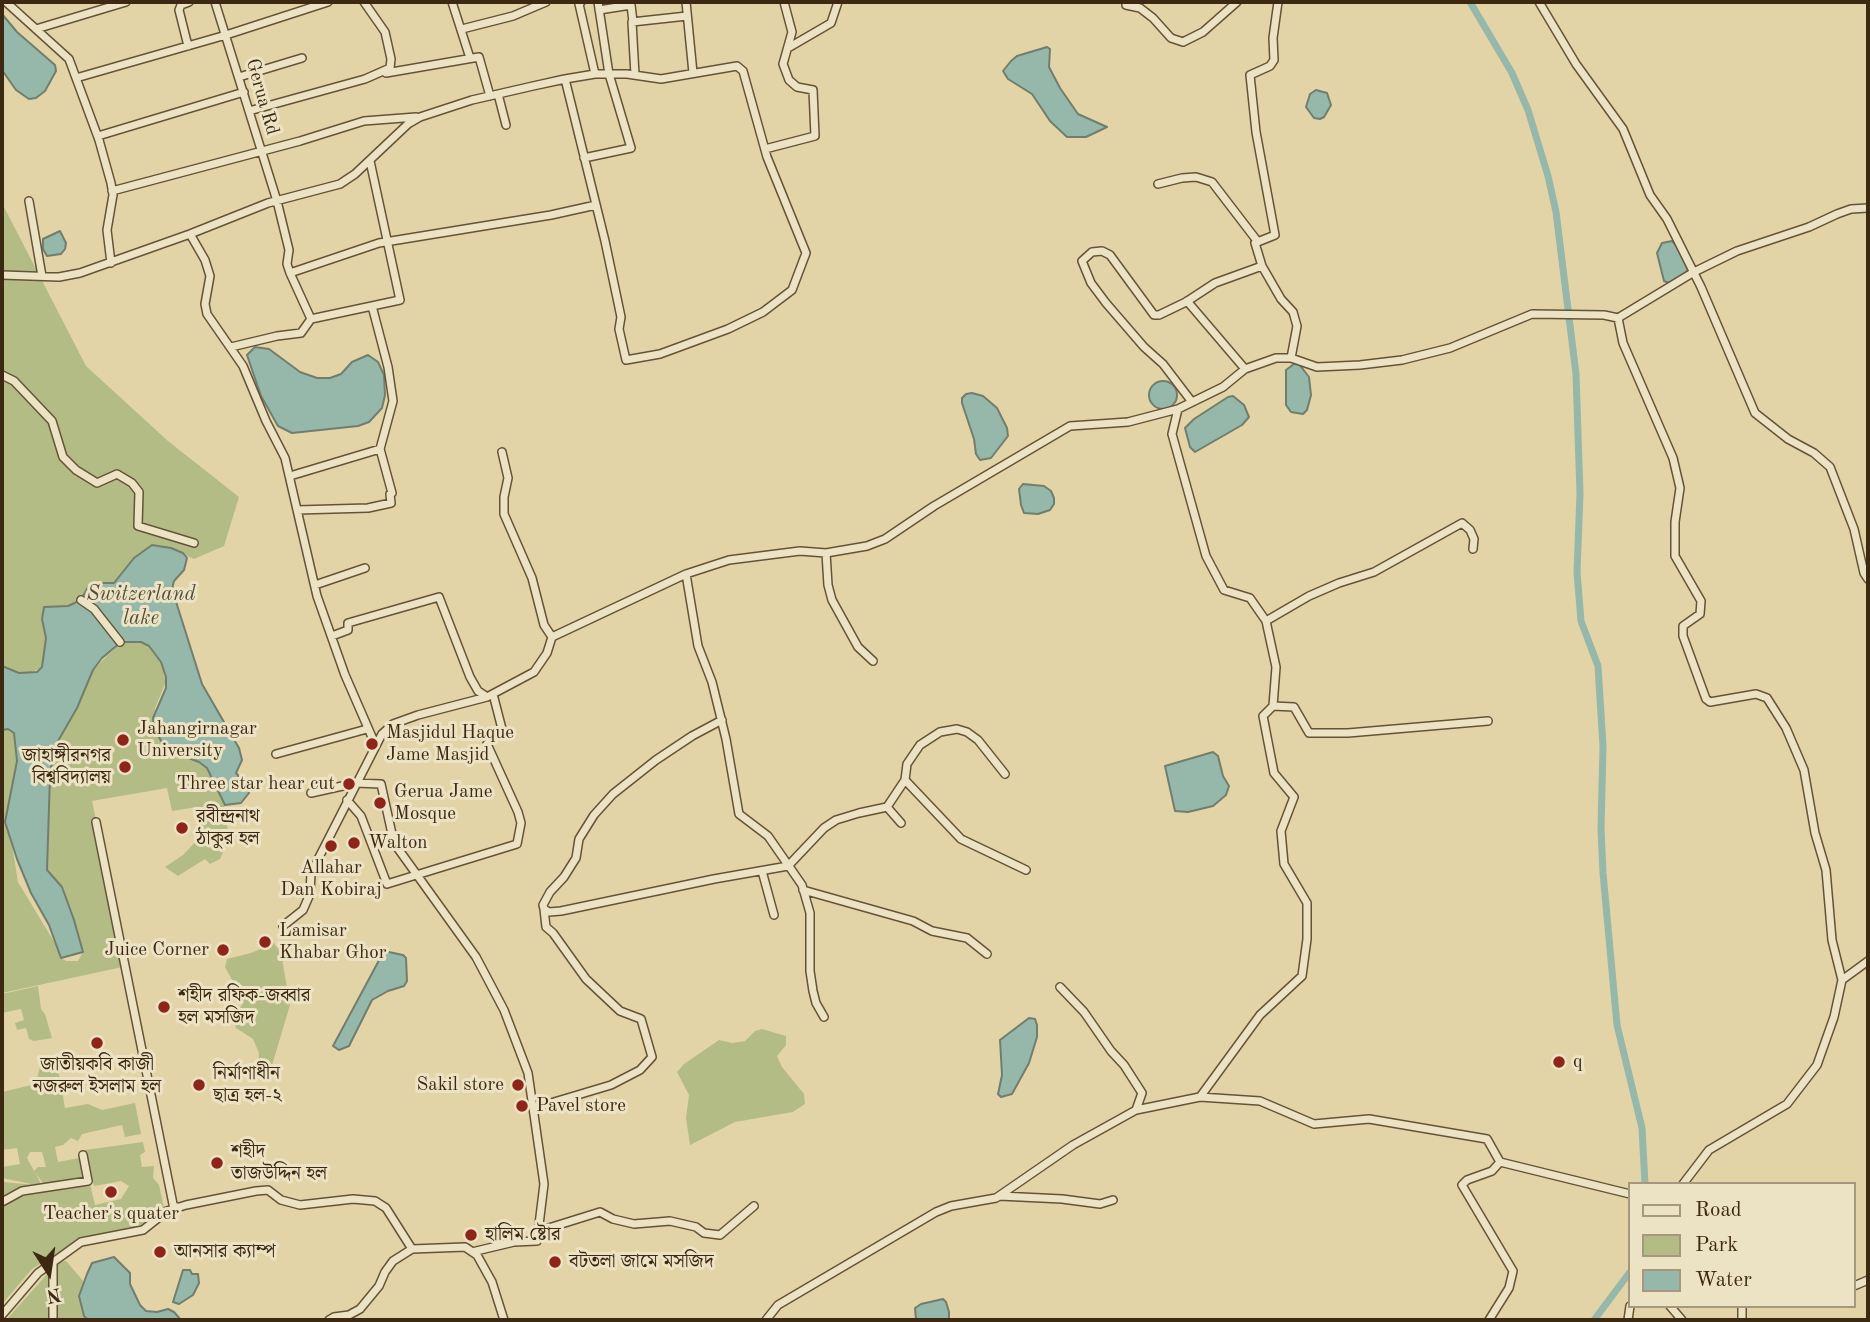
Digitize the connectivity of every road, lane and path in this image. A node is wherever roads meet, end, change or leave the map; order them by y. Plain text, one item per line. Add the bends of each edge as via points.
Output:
1 (6, 2) edge
2 (126, 2) edge
3 (189, 2) edge
4 (215, 2) edge
5 (328, 2) edge
6 (365, 2) edge
7 (452, 2) edge
8 (546, 2) edge
9 (581, 2) edge
10 (686, 2) edge
11 (784, 2) edge
12 (838, 2) edge
13 (1126, 2) edge
14 (1237, 2) edge
15 (1278, 2) edge
16 (1539, 2) edge
17 (598, 6) edge
18 (687, 16) junction
19 (633, 22) junction
20 (36, 29) junction
21 (463, 29) junction
22 (226, 35) junction
23 (188, 46) junction
24 (788, 48) junction
25 (302, 58) dead end
26 (470, 58) junction
27 (693, 73) junction
28 (383, 74) junction
29 (609, 74) junction
30 (595, 75) junction
31 (635, 75) junction
32 (239, 77) junction
33 (76, 78) junction
34 (565, 79) junction
35 (244, 92) junction
36 (494, 95) junction
37 (249, 111) junction
38 (420, 117) junction
39 (506, 125) dead end
40 (98, 136) junction
41 (765, 149) junction
42 (261, 151) junction
43 (584, 158) junction
44 (370, 161) junction
45 (1158, 184) dead end
46 (112, 191) junction
47 (29, 201) dead end
48 (277, 201) junction
49 (596, 205) junction
50 (1868, 208) edge
51 (190, 234) junction
52 (387, 242) junction
53 (1258, 242) junction
54 (111, 263) junction
55 (1262, 266) junction
56 (1694, 272) junction
57 (290, 274) junction
58 (2, 275) edge
59 (42, 276) junction
60 (1187, 301) junction
61 (372, 306) junction
62 (1618, 318) junction
63 (311, 319) junction
64 (231, 347) junction
65 (1291, 358) junction
66 (1245, 369) junction
67 (2, 375) edge
68 (1192, 402) junction
69 (1178, 409) junction
70 (380, 449) junction
71 (502, 452) dead end
72 (290, 476) junction
73 (297, 510) junction
74 (194, 543) dead end
75 (1472, 549) dead end
76 (826, 553) junction
77 (365, 568) dead end
78 (686, 574) junction
79 (1868, 579) edge
80 (315, 585) junction
81 (81, 600) dead end
82 (1266, 621) junction
83 (332, 636) junction
84 (552, 637) junction
85 (120, 642) dead end
86 (873, 661) dead end
87 (490, 695) junction
88 (1273, 706) junction
89 (722, 720) junction
90 (1488, 721) dead end
91 (367, 729) junction
92 (375, 744) junction
93 (276, 754) dead end
94 (1005, 774) dead end
95 (905, 780) junction
96 (356, 782) junction
97 (312, 793) dead end
98 (347, 800) junction
99 (887, 807) junction
100 (96, 822) dead end
101 (901, 824) dead end
102 (788, 866) junction
103 (1026, 870) dead end
104 (762, 871) junction
105 (418, 875) junction
106 (803, 890) junction
107 (544, 909) junction
108 (774, 915) dead end
109 (283, 926) dead end
110 (987, 954) dead end
111 (1868, 961) edge
112 (1842, 980) junction
113 (1060, 987) dead end
114 (824, 1017) dead end
115 (1200, 1097) junction
116 (534, 1108) junction
117 (1136, 1110) junction
118 (83, 1155) dead end
119 (1500, 1162) junction
120 (1685, 1182) edge
121 (1629, 1194) edge
122 (999, 1196) junction
123 (1114, 1200) dead end
124 (2, 1202) edge
125 (754, 1206) dead end
126 (174, 1209) junction
127 (539, 1231) junction
128 (412, 1249) junction
129 (472, 1252) junction
130 (54, 1261) junction
131 (2, 1315) edge
132 (53, 1320) edge
133 (329, 1320) edge
134 (504, 1320) edge
135 (766, 1320) edge
136 (1489, 1320) edge

1 - 20 street
2 - 20 street
3 - 23 street via 179,10
4 - 22 street, Gerua Rd
5 - 22 street
6 - 28 street via 385,32 391,60
7 - 21 street
8 - 21 street
9 - 30 street
10 - 18 street
11 - 24 street via 792,32
12 - 24 street via 831,23
13 - 14 street via 1153,18 1171,38 1183,42 1203,32
15 - 53 street via 1274,60 1250,75 1275,235
16 - 56 street via 1587,81 1618,120 1650,195
17 - 19 street via 631,5
17 - 29 street
18 - 19 street
18 - 27 street
19 - 31 street
20 - 33 street via 69,59
21 - 26 street
22 - 23 street
22 - 32 street, Gerua Rd
23 - 33 street
24 - 41 street via 783,64 789,80 813,90 815,135
25 - 32 street
26 - 28 street
26 - 36 street via 479,57
27 - 31 street via 661,79
27 - 41 street via 740,66
28 - 37 street
29 - 30 street
29 - 31 street
29 - 43 street via 631,148
30 - 34 street
32 - 35 street, Gerua Rd
33 - 40 street
34 - 36 street
34 - 43 street
35 - 37 street, Gerua Rd
35 - 40 street
36 - 38 street
36 - 39 street
37 - 42 street, Gerua Rd
38 - 42 street via 364,121
38 - 44 street
40 - 46 street
41 - 49 street via 806,253 792,290 763,312 660,354 626,360
42 - 46 street
42 - 48 street, Gerua Rd
43 - 49 street
44 - 48 street via 340,184
44 - 52 street
45 - 53 street via 1196,177 1212,182
46 - 54 street via 107,230
47 - 59 street
48 - 51 street
48 - 57 street, Gerua Rd
49 - 52 street
50 - 56 street via 1837,214
51 - 54 street
51 - 64 street via 210,276 207,314
52 - 57 street
52 - 61 street via 400,300
53 - 55 street
54 - 59 street via 80,273
55 - 60 street via 1214,283
55 - 65 street via 1293,312 1297,326
56 - 62 street
56 - 79 street via 1755,413 1830,467
57 - 63 street, Gerua Rd
58 - 59 street
60 - 66 street
60 - 68 street via 1154,315 1110,255 1092,252 1082,261 1106,303
61 - 63 street
61 - 70 street via 393,401
62 - 65 street via 1532,314 1450,348 1402,360 1317,367
62 - 112 street via 1623,343 1673,458 1680,488 1675,556 1701,601 1700,614 1683,626 1683,636 1706,699 1756,694 1767,698 1786,728 1804,770 1826,870 1832,940
63 - 64 street via 301,332
64 - 72 street
65 - 66 street
66 - 68 street via 1223,387
67 - 74 street via 14,381 52,421 63,457 76,470 97,483 117,474 132,482 139,492 138,526
68 - 69 street
69 - 76 street via 1128,422 1070,426 893,535 867,546
69 - 82 street via 1172,434 1206,556 1224,590 1250,598
70 - 72 street
70 - 73 street via 393,493 391,503
71 - 84 street via 508,478 504,514
72 - 73 street
73 - 80 street
75 - 82 street via 1471,530 1462,523 1374,572 1319,592
76 - 78 street via 800,551 729,560
76 - 86 street via 832,600 858,648
77 - 80 street
78 - 84 street
78 - 89 street via 698,646
80 - 83 street
81 - 85 street
82 - 88 street via 1276,667
83 - 87 street via 348,630 348,623 439,597 470,677 478,691
83 - 91 street
84 - 87 street via 534,672
87 - 92 street via 393,724
87 - 105 street via 502,729 487,744 518,811 517,844
88 - 90 street via 1294,707 1309,733
88 - 115 street via 1263,716 1274,773 1294,797 1281,831 1284,864 1307,903 1302,976 1260,1015
89 - 102 street via 739,814 768,836
89 - 107 street via 656,760 612,794 579,839 576,858 550,892
91 - 92 street
91 - 93 street
92 - 96 street
94 - 95 street via 978,740 957,729 940,732 920,745 907,764
95 - 99 street
95 - 103 street via 961,839
96 - 97 street
96 - 98 street
96 - 105 street via 381,784 394,843
98 - 105 street via 361,816 387,884
98 - 109 street via 311,873 303,910
99 - 101 street
99 - 102 street via 836,820 810,840
100 - 126 street
102 - 104 street
102 - 106 street
104 - 107 street via 561,911
104 - 108 street
105 - 116 street via 477,957 505,1010 528,1073
106 - 110 street via 913,921 932,932 967,938
106 - 114 street via 810,913 813,991
107 - 116 street via 546,927 586,979 620,1011 641,1019 652,1057 640,1070 611,1085
111 - 112 street
112 - 120 street via 1816,1065 1787,1104 1709,1150
113 - 117 street via 1084,1012 1142,1093
115 - 117 street
115 - 119 street via 1259,1101 1314,1124 1369,1119 1487,1139
116 - 127 street via 544,1184
117 - 122 street via 1073,1145
118 - 124 street via 88,1181 22,1191
119 - 121 street
119 - 136 street via 1492,1171 1462,1185 1513,1271 1509,1288
122 - 123 street via 1100,1204
122 - 135 street via 936,1212 778,1305
125 - 127 street via 720,1235 670,1221 634,1224 600,1212
126 - 128 street via 268,1190 300,1205 375,1201 386,1208
126 - 130 street via 143,1230 81,1242
127 - 129 street via 537,1241
128 - 129 street via 465,1247
128 - 133 street via 393,1261 360,1309
129 - 134 street via 492,1282
130 - 131 street
130 - 132 street

